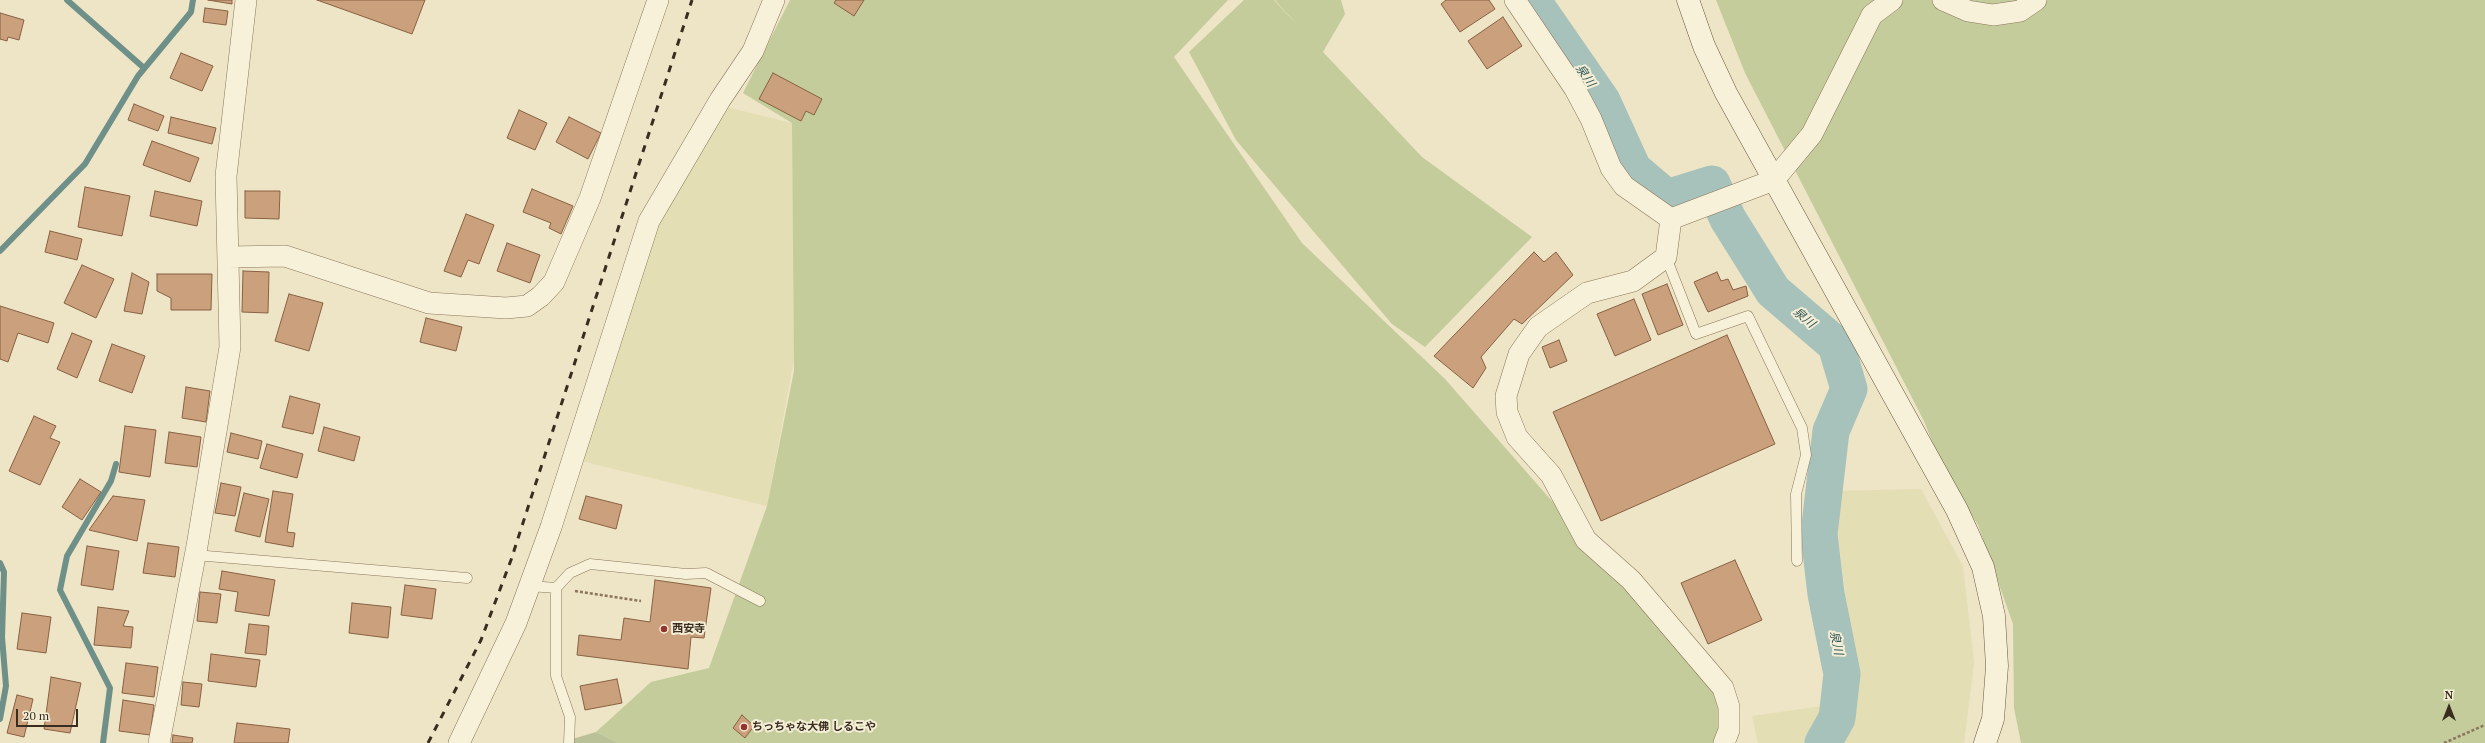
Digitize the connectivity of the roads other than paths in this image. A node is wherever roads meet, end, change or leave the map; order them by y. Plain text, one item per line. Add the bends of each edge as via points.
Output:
1 (246, 0) edge
2 (261, 0) edge
3 (658, 0) edge
4 (774, 0) edge
5 (1515, 0) edge
6 (1688, 0) edge
7 (1892, 0) edge
8 (1944, 0) edge
9 (2036, 0) edge
10 (241, 38) junction
11 (1774, 180) junction
12 (1671, 219) junction
13 (228, 257) junction
14 (1666, 257) junction
15 (195, 555) junction
16 (1797, 560) dead end
17 (467, 578) dead end
18 (530, 586) junction
19 (556, 588) junction
20 (760, 601) dead end
21 (159, 743) edge
22 (459, 743) edge
23 (569, 743) edge
24 (1724, 743) edge
25 (1985, 743) edge

1 - 10 street
2 - 10 street
3 - 13 street via 581,219 554,282 527,306 506,308 429,303 285,256
4 - 18 street via 753,51 720,100 649,220
5 - 12 street via 1575,89 1591,119 1611,168 1624,186
6 - 11 street via 1704,46 1726,93
7 - 11 street via 1872,14 1812,134
8 - 9 street via 1968,11 1993,15 2020,11
10 - 13 street via 226,176
11 - 12 street
11 - 25 street via 1958,510 1983,567 1994,616 1997,666 1993,719
12 - 14 street
13 - 15 street via 230,347
14 - 16 lane via 1696,334 1748,316 1802,428 1806,455 1796,494
14 - 24 street via 1632,280 1587,293 1538,327 1519,354 1506,396 1507,412 1517,437 1552,475 1586,540 1631,580 1723,688 1729,707 1729,730
15 - 17 lane
15 - 21 street
18 - 19 lane
18 - 22 street via 516,623
19 - 20 lane via 570,573 590,564 686,574 706,573
19 - 23 lane via 556,676 570,717

